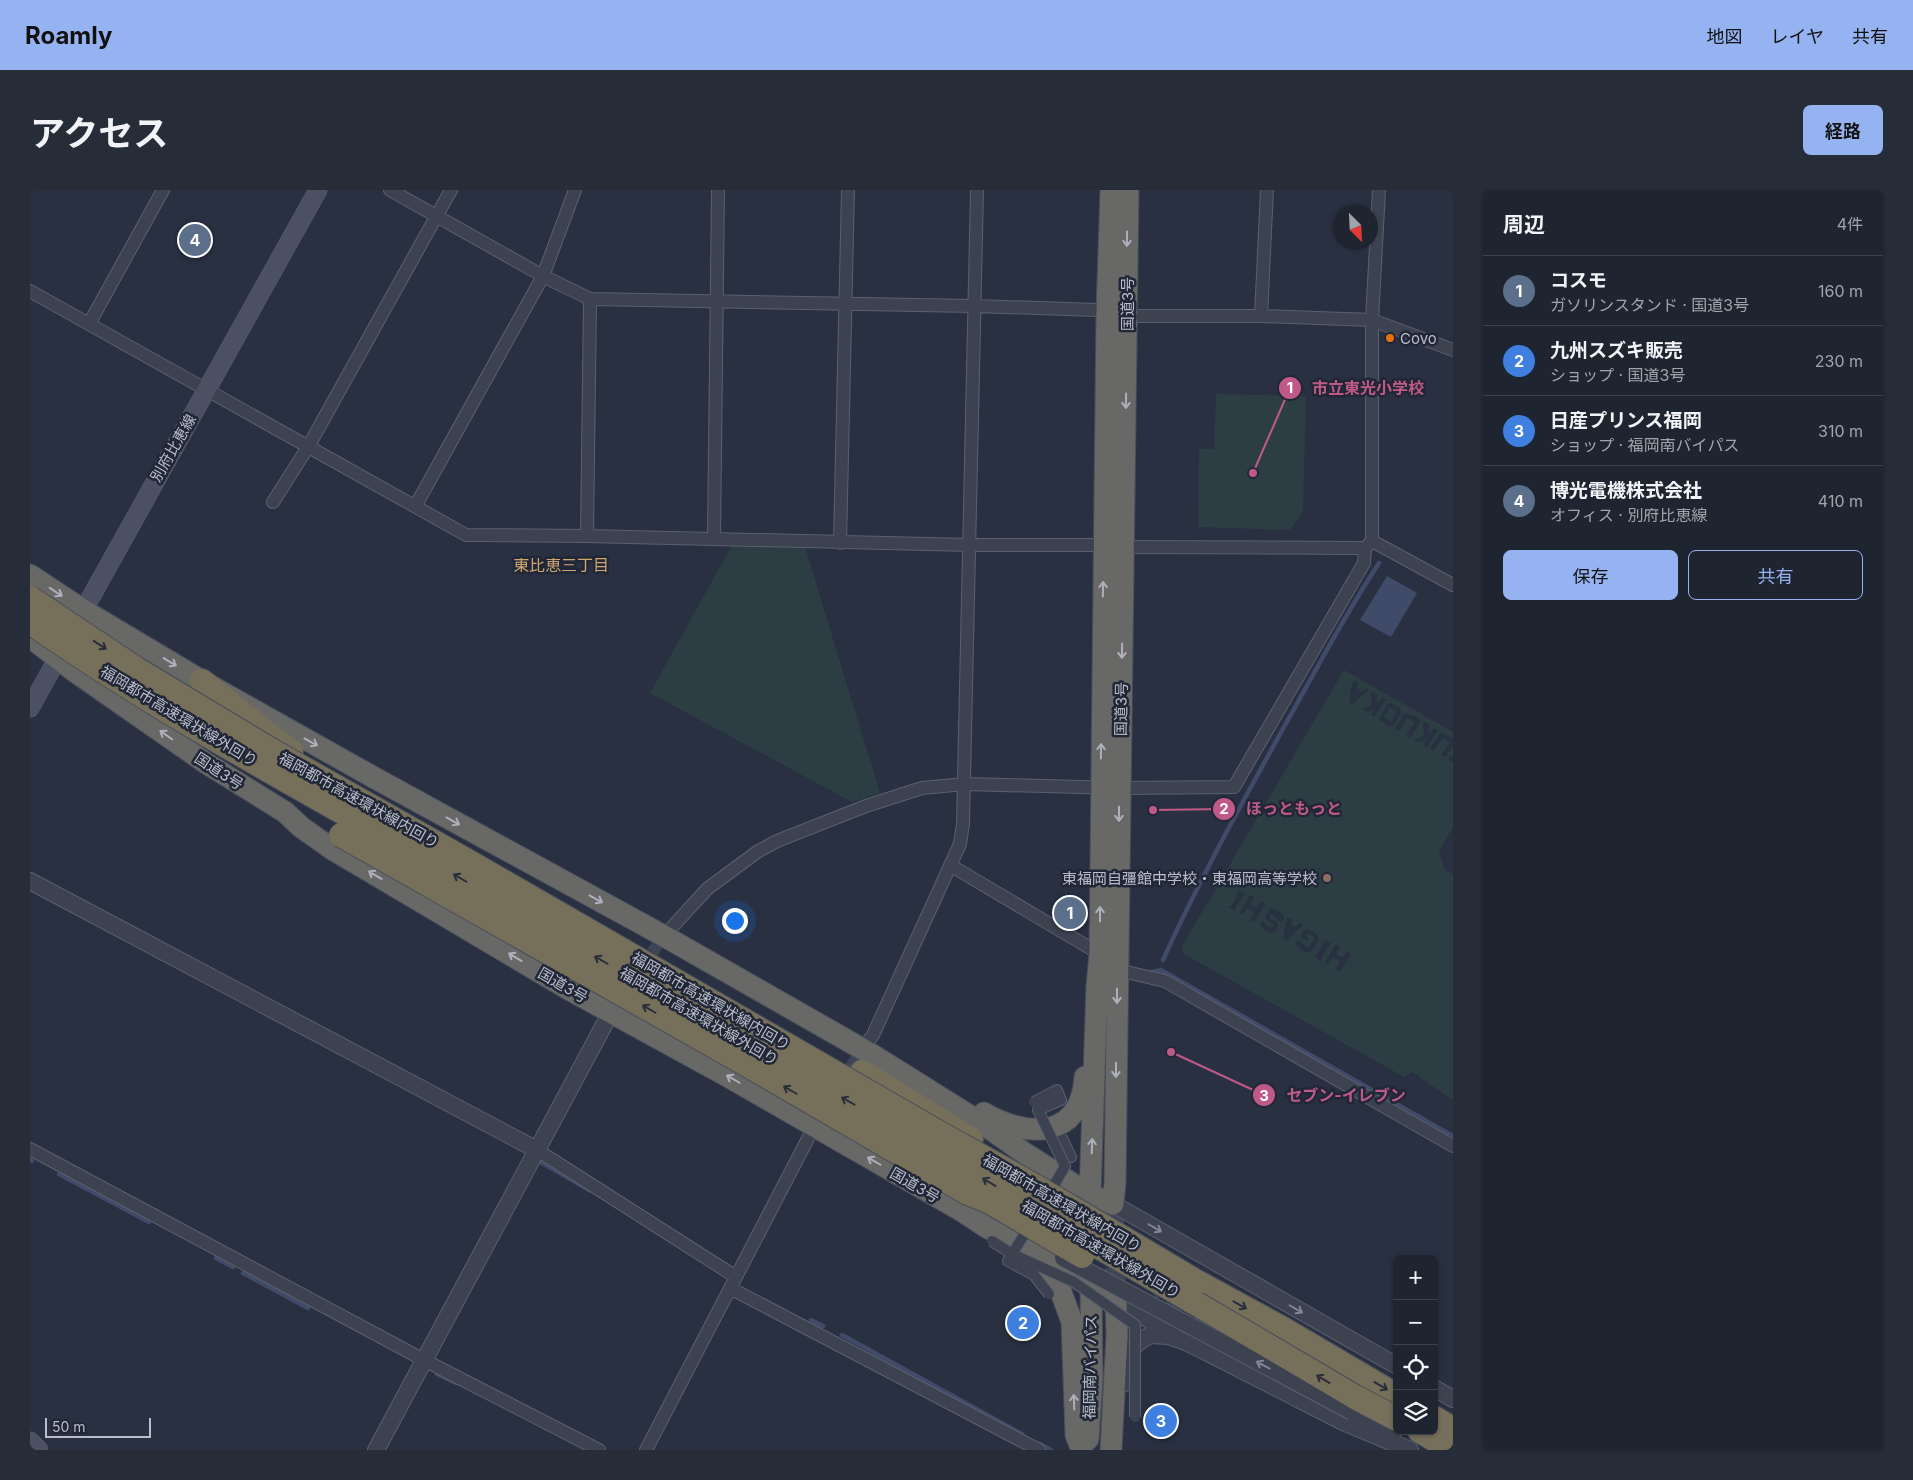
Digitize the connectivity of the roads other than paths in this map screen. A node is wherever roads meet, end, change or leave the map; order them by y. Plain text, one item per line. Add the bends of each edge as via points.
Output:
1 (163, 190) edge
2 (318, 190) edge
3 (390, 190) edge
4 (451, 190) edge
5 (575, 190) edge
6 (718, 190) edge
7 (848, 190) edge
8 (977, 190) edge
9 (1111, 190) edge
10 (1128, 190) edge
11 (1267, 190) edge
12 (1379, 190) edge
13 (437, 216) junction
14 (543, 276) junction
15 (30, 291) edge
16 (590, 299) junction
17 (717, 301) junction
18 (847, 304) junction
19 (974, 306) junction
20 (1110, 312) junction
21 (1261, 316) junction
22 (1372, 320) junction
23 (89, 324) junction
24 (1453, 349) edge
25 (206, 390) junction
26 (308, 447) junction
27 (273, 502) dead end
28 (416, 505) junction
29 (587, 536) junction
30 (714, 538) junction
31 (840, 543) junction
32 (970, 545) junction
33 (1369, 545) junction
34 (1114, 546) junction
35 (30, 575) edge
36 (1453, 585) edge
37 (30, 598) edge
38 (83, 610) junction
39 (30, 622) edge
40 (30, 637) edge
41 (58, 658) junction
42 (202, 681) junction
43 (30, 708) edge
44 (965, 784) junction
45 (1110, 787) junction
46 (285, 812) junction
47 (341, 834) joint
48 (950, 866) junction
49 (30, 881) edge
50 (664, 936) junction
51 (1100, 954) junction
52 (1118, 970) junction
53 (1097, 986) junction
54 (611, 1012) junction
55 (866, 1051) junction
56 (1034, 1102) dead end
57 (814, 1127) junction
58 (1051, 1137) junction
59 (1453, 1146) edge
60 (30, 1149) edge
61 (537, 1150) junction
62 (1071, 1156) dead end
63 (968, 1193) junction
64 (1090, 1195) junction
65 (1113, 1204) junction
66 (992, 1241) dead end
67 (1014, 1248) junction
68 (733, 1282) junction
69 (1197, 1282) junction
70 (1090, 1285) junction
71 (1049, 1294) dead end
72 (1116, 1301) junction
73 (1272, 1348) junction
74 (1206, 1352) junction
75 (424, 1360) junction
76 (1393, 1364) edge
77 (1437, 1390) edge
78 (1393, 1394) edge
79 (1453, 1399) edge
80 (1135, 1417) dead end
81 (1438, 1420) edge
82 (1393, 1425) edge
83 (1453, 1429) edge
84 (1410, 1435) edge
85 (1427, 1435) edge
86 (30, 1442) edge
87 (1111, 1449) edge
88 (39, 1450) edge
89 (376, 1450) edge
90 (599, 1450) edge
91 (646, 1450) edge
92 (1039, 1450) edge
93 (1082, 1450) edge
94 (1087, 1450) edge
95 (1410, 1450) edge
96 (1436, 1450) edge
97 (1453, 1450) edge

1 - 23 street
2 - 25 main road, 別府比恵線
3 - 13 street
4 - 13 street
5 - 14 street
6 - 17 street
7 - 18 street
8 - 19 street
9 - 20 highway, 国道3号
10 -> 20 highway, 国道3号
11 - 21 street
12 - 22 street
13 - 14 street
13 - 26 street
14 - 16 street
14 - 28 street
15 - 23 street
16 - 17 street
16 - 29 street
17 - 18 street
17 - 30 street
18 - 19 street
18 - 31 street
19 - 20 street
19 - 32 street
20 - 21 street via 1138,316
20 - 34 highway, 国道3号
21 - 22 street
22 - 24 street
22 - 33 street
23 - 25 street
25 - 26 street
25 - 38 main road, 別府比恵線
26 - 27 street
26 - 28 street
28 - 29 street via 466,534
29 - 30 street
30 - 31 street
31 - 32 street
32 - 34 street
32 - 44 street
33 - 34 street
33 - 36 street
33 - 45 street via 1364,563 1234,787
34 - 45 highway, 国道3号
35 -> 38 highway
37 -> 69 highway, 福岡都市高速環状線内回り, bridge via 138,670 271,750 1042,1190
38 - 41 main road, 別府比恵線
38 -> 42 highway
73 -> 39 highway, 福岡都市高速環状線外回り, bridge via 893,1126 261,766
40 - 41 highway, 国道3号
41 - 43 main road, 別府比恵線
46 -> 41 highway, 国道3号 via 206,763
42 -> 50 highway
42 - 69 highway, bridge via 270,736 318,766 764,1014 1097,1214
44 - 45 street
44 - 48 street via 960,844
44 - 50 street via 936,785 909,792 777,841 738,865 708,889
51 -> 45 highway, 国道3号
45 -> 52 highway, 国道3号
46 - 47 highway
54 -> 46 highway, 国道3号 via 332,849
63 -> 47 highway, bridge
48 - 51 street
48 - 55 street
49 - 61 street
50 - 55 highway
51 - 53 highway, 国道3号
52 - 59 street via 1165,981
52 -> 65 highway, 国道3号
53 - 55 highway via 1087,1044 1084,1091 1068,1120 1052,1129 1000,1122
64 -> 53 highway, 国道3号
57 -> 54 highway, 国道3号
54 - 61 street
55 - 64 highway
56 - 58 street, bridge via 1057,1090 1061,1100 1038,1110
67 -> 57 highway, 国道3号 via 962,1211
57 - 68 street
58 - 62 street via 1060,1134
58 - 67 street, bridge via 1065,1166
60 - 75 street
61 - 68 street
61 - 75 street
63 - 73 highway, bridge via 990,1202 1176,1307
82 -> 63 street, bridge via 1046,1248 1015,1230
64 - 65 highway
65 -> 76 street
66 - 67 street, bridge
67 - 70 highway, 国道3号
67 - 71 street, bridge via 1008,1261 1034,1275
67 - 80 street, bridge via 1074,1282 1135,1325
93 -> 67 highway via 1076,1435 1072,1322 1061,1292 1035,1259
68 - 91 street
68 - 92 street
69 -> 78 highway, 福岡都市高速環状線内回り
70 - 72 highway, 国道3号
70 - 94 highway, 福岡南バイパス via 1092,1380
72 - 74 street
72 - 87 highway, 福岡南バイパス
82 -> 73 highway, 福岡都市高速環状線外回り, bridge via 1355,1397
74 - 87 street via 1168,1336 1150,1335 1130,1351 1124,1400
74 - 95 street via 1344,1422
75 - 89 street
75 - 90 street
77 - 79 street
81 - 83 highway
84 - 96 street
85 - 97 highway
86 - 88 main road

